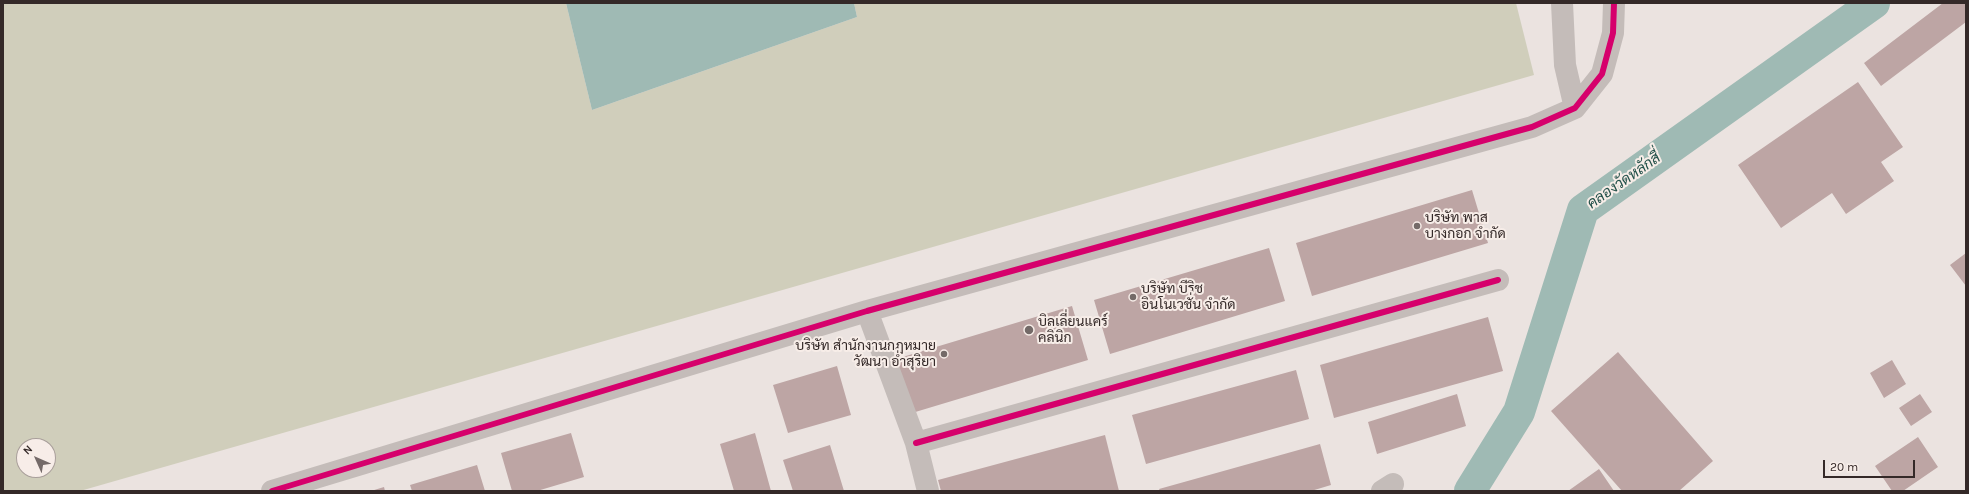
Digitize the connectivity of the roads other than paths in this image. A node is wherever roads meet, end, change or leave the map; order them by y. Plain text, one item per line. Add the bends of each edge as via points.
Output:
1 (1562, 3) edge
2 (1614, 3) edge
3 (1575, 108) junction
4 (1498, 280) dead end
5 (868, 311) junction
6 (916, 444) junction
7 (272, 491) edge
8 (928, 491) edge

1 - 3 street via 1565,65
2 - 3 street via 1613,33 1602,74
3 - 5 street via 1532,127
4 - 6 street
5 - 6 street
5 - 7 street
6 - 8 street

